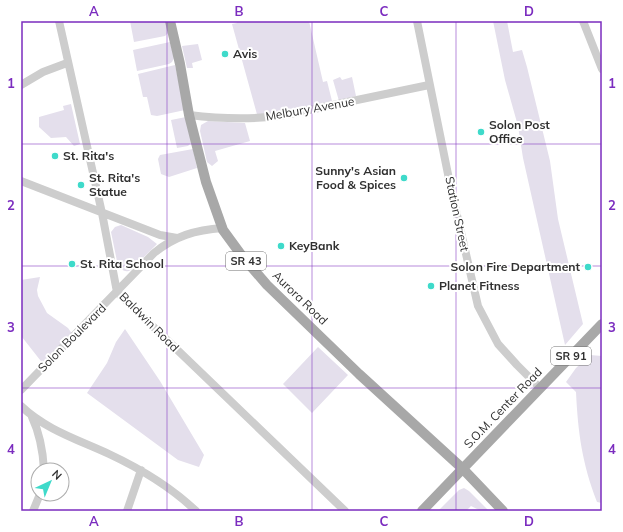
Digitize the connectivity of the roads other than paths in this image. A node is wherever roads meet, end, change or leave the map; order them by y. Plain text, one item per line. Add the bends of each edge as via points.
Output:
1 (59, 21) edge
2 (170, 21) edge
3 (417, 21) edge
4 (583, 21) edge
5 (67, 63) junction
6 (602, 69) edge
7 (21, 85) edge
8 (429, 85) junction
9 (189, 115) junction
10 (21, 181) edge
11 (102, 213) junction
12 (222, 228) junction
13 (177, 238) junction
14 (117, 292) junction
15 (602, 324) edge
16 (540, 388) junction
17 (21, 390) edge
18 (21, 406) edge
19 (32, 416) junction
20 (44, 462) edge
21 (463, 469) junction
22 (141, 470) junction
23 (127, 511) edge
24 (196, 511) edge
25 (345, 511) edge
26 (422, 511) edge
27 (504, 511) edge

1 - 5 street, Baldwin Road
2 - 9 main road, Aurora Road / SR 43
3 - 8 street, Station Street
4 - 6 street
5 - 7 street via 43,72
5 - 11 street, Baldwin Road
8 - 9 street, Melbury Avenue via 266,118
8 - 16 street, Station Street via 478,306 498,344
9 - 12 main road, Aurora Road / SR 43 via 206,182
10 - 11 street
11 - 13 street via 160,235
11 - 14 street, Baldwin Road
12 - 13 street, Solon Boulevard
12 - 21 main road, Aurora Road / SR 43 via 267,285
13 - 14 street, Solon Boulevard via 154,253
14 - 17 street, Solon Boulevard
14 - 25 street, Baldwin Road
15 - 16 main road, S.O.M. Center Road / SR 91
16 - 21 main road, S.O.M. Center Road / SR 91
18 - 19 street
19 - 20 street via 43,450
19 - 22 street via 57,431
21 - 26 main road, S.O.M. Center Road / SR 91
21 - 27 main road, Aurora Road / SR 43
22 - 23 street
22 - 24 street

